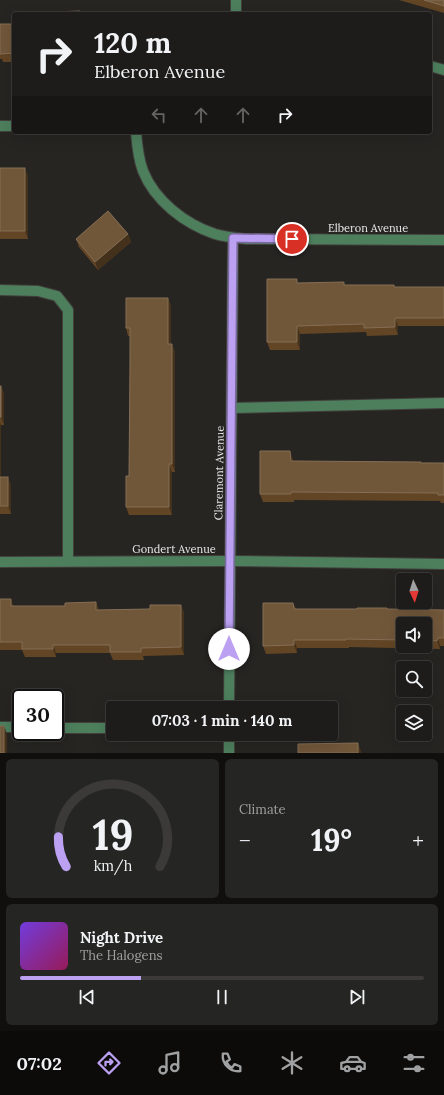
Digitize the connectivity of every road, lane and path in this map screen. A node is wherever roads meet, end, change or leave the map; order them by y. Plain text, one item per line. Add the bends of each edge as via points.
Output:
1 (236, 0) edge
2 (236, 12) edge
3 (432, 67) edge
4 (444, 70) edge
5 (0, 126) edge
6 (12, 126) edge
7 (136, 134) edge
8 (233, 238) junction
9 (444, 240) edge
10 (0, 290) edge
11 (444, 403) edge
12 (232, 408) junction
13 (68, 561) junction
14 (230, 561) junction
15 (0, 562) edge
16 (444, 564) edge
17 (229, 701) edge
18 (0, 727) edge
19 (12, 727) edge
20 (64, 728) edge
21 (106, 728) edge
22 (229, 741) edge
23 (229, 753) edge

1 - 2 street
3 - 4 street
5 - 6 street
7 - 8 street, Elberon Avenue via 144,172 153,189 169,208 194,225
8 - 9 street, Elberon Avenue
8 - 12 street, Claremont Avenue
10 - 13 street via 38,291 57,296 68,310
11 - 12 street
12 - 14 street, Claremont Avenue
13 - 14 street, Gondert Avenue
13 - 15 street, Gondert Avenue
14 - 16 street, Gondert Avenue
14 - 17 street, Claremont Avenue
18 - 19 street
20 - 21 street
22 - 23 street

